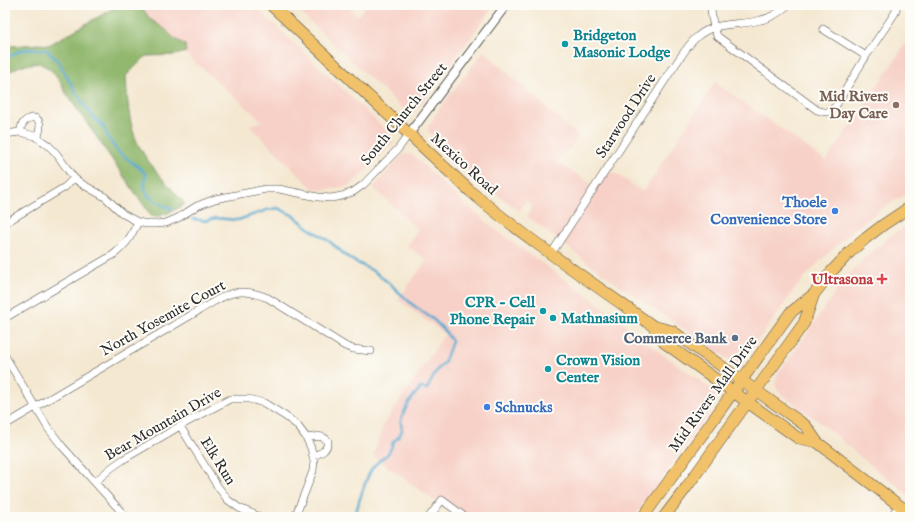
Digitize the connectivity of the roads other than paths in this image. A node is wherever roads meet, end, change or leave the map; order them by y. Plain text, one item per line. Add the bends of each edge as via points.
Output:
1 (271, 5) edge
2 (506, 5) edge
3 (712, 5) edge
4 (788, 5) edge
5 (897, 5) edge
6 (713, 27) junction
7 (823, 29) dead end
8 (866, 56) junction
9 (20, 132) junction
10 (5, 134) edge
11 (409, 134) junction
12 (37, 138) junction
13 (74, 178) junction
14 (910, 207) edge
15 (138, 222) junction
16 (5, 223) edge
17 (551, 254) junction
18 (814, 294) junction
19 (5, 318) edge
20 (653, 326) junction
21 (371, 351) dead end
22 (5, 356) edge
23 (742, 381) junction
24 (756, 391) junction
25 (734, 392) junction
26 (748, 403) junction
27 (36, 406) junction
28 (5, 425) edge
29 (180, 426) junction
30 (306, 438) junction
31 (817, 442) junction
32 (313, 456) junction
33 (95, 482) junction
34 (899, 505) junction
35 (910, 513) edge
36 (126, 517) edge
37 (260, 517) edge
38 (294, 517) edge
39 (429, 517) edge
40 (465, 517) edge
41 (643, 517) edge
42 (664, 517) edge
43 (891, 517) edge

1 - 11 main road, Mexico Road
2 - 11 street, South Church Street
3 - 6 street
4 - 6 street, Starwood Drive via 760,21
5 - 8 street via 894,14
6 - 8 street via 717,36 824,112 830,112 835,107
6 - 17 street, Starwood Drive via 697,36 688,46
7 - 8 street
9 - 10 street
9 - 12 street
9 - 12 street via 22,125 30,117 34,117 40,124
11 - 15 street, South Church Street via 364,185 342,196 318,197 266,189 211,200 166,223
11 - 17 main road, Mexico Road via 494,212
12 - 13 street via 56,153
13 - 15 street
13 - 16 street via 65,187
14 - 18 main road, Mid Rivers Mall Drive via 850,252
15 - 19 street via 129,240 113,255
17 - 20 main road, Mexico Road
18 - 23 main road, Mid Rivers Mall Drive via 790,313
18 - 24 main road, Mid Rivers Mall Drive via 804,323
20 - 23 main road, Mexico Road via 672,331
20 - 25 main road, Mexico Road via 664,343
21 - 27 street, North Yosemite Court via 345,346 257,293 232,292
22 - 27 street
23 - 24 main road, Mexico Road
23 - 25 main road, Mid Rivers Mall Drive
24 - 26 main road, Mid Rivers Mall Drive
24 - 31 main road, Mexico Road via 806,426
25 - 26 main road, Mexico Road
25 - 41 main road, Mid Rivers Mall Drive
26 - 31 main road, Mexico Road via 798,438
26 - 42 main road, Mid Rivers Mall Drive
27 - 28 street, North Yosemite Court
27 - 33 street via 48,428
29 - 30 street, Bear Mountain Drive via 230,399 249,399 264,403 285,416 297,425
29 - 33 street, Bear Mountain Drive via 124,459
29 - 37 street, Elk Run via 228,500
30 - 32 street, Bear Mountain Drive
30 - 32 street via 322,436 328,441 323,452
31 - 34 main road, Mexico Road
32 - 38 street, Bear Mountain Drive via 313,471
33 - 36 street
34 - 35 main road, Mexico Road
34 - 43 street
39 - 40 street via 442,500

